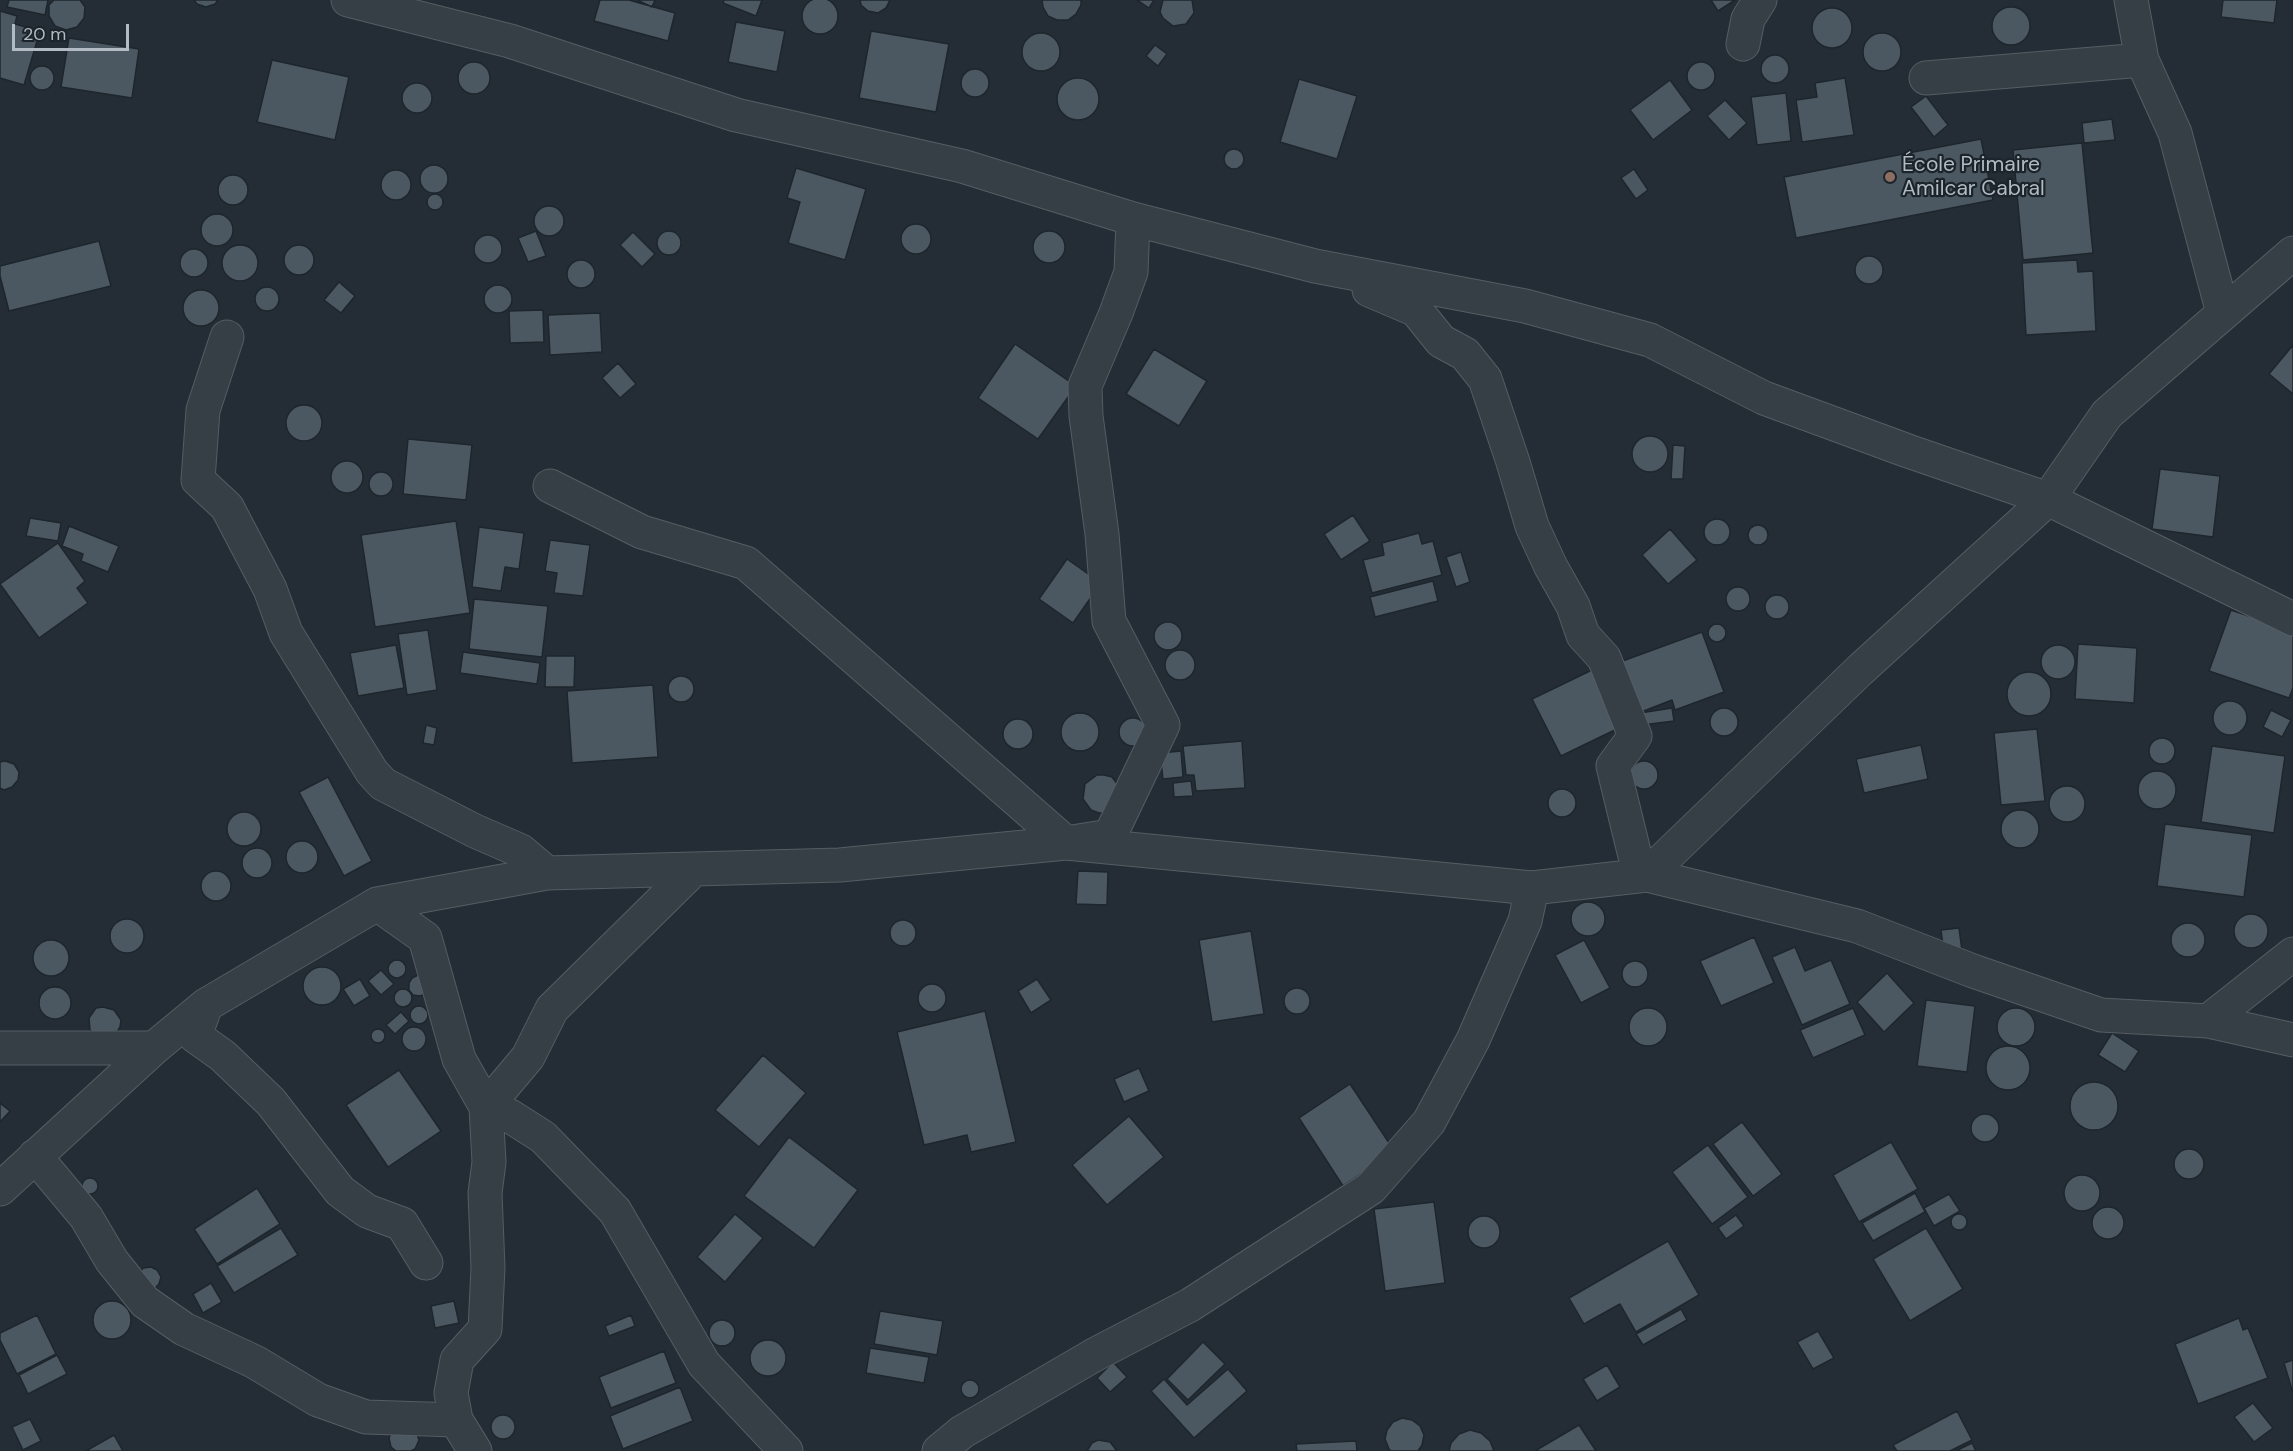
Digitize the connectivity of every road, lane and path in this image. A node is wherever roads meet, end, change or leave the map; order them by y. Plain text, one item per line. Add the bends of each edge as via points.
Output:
1 (348, 0) edge
2 (1760, 0) edge
3 (2131, 0) edge
4 (1743, 44) dead end
5 (2142, 60) junction
6 (1926, 78) dead end
7 (1133, 219) junction
8 (2293, 253) edge
9 (1315, 267) junction
10 (2223, 313) junction
11 (227, 337) dead end
12 (550, 486) dead end
13 (2048, 499) junction
14 (2293, 619) edge
15 (1066, 843) junction
16 (693, 870) junction
17 (547, 873) junction
18 (1647, 875) junction
19 (1532, 888) junction
20 (378, 903) junction
21 (2293, 954) edge
22 (206, 1005) junction
23 (2208, 1021) junction
24 (2293, 1040) edge
25 (0, 1048) edge
26 (154, 1048) junction
27 (35, 1156) junction
28 (0, 1189) edge
29 (426, 1263) dead end
30 (456, 1420) junction
31 (475, 1451) edge
32 (786, 1451) edge
33 (939, 1451) edge

1 - 7 street via 510,41 736,115 962,166
2 - 4 street via 1748,20
3 - 5 street
5 - 6 street
5 - 10 street via 2175,134
7 - 9 street
7 - 15 street via 1131,272 1085,386 1086,416 1109,621 1163,725 1110,836
8 - 10 street
9 - 13 street via 1525,306 1650,340 1764,398
9 - 18 street via 1416,310 1441,341 1465,354 1485,379 1532,526 1573,606 1583,635 1604,658 1635,736 1613,766 1635,856
10 - 13 street via 2107,414
11 - 17 street via 203,410 198,480 227,507 270,589 286,633 383,784 522,851
12 - 15 street via 642,531 746,563
13 - 14 street
13 - 18 street via 1860,670
15 - 16 street via 840,865
15 - 19 street
16 - 17 street
16 - 32 street via 552,1009 528,1057 486,1107 510,1116 543,1137 615,1211 704,1364
17 - 20 street
18 - 19 street
18 - 23 street via 1857,926 2101,1015
19 - 33 street via 1525,921 1468,1051 1429,1122 1371,1188 1190,1305 1094,1355 962,1432
20 - 22 street
20 - 30 street via 425,938 459,1059 486,1107 489,1162 485,1193 485,1329 457,1360 451,1393
21 - 23 street
22 - 26 street
22 - 29 street via 195,1036 223,1056 271,1102 340,1191 367,1211 402,1224
23 - 24 street
25 - 26 street
26 - 27 street
27 - 28 street
27 - 30 street via 86,1217 112,1261 145,1302 184,1329 255,1362 318,1400 366,1417
30 - 31 street

